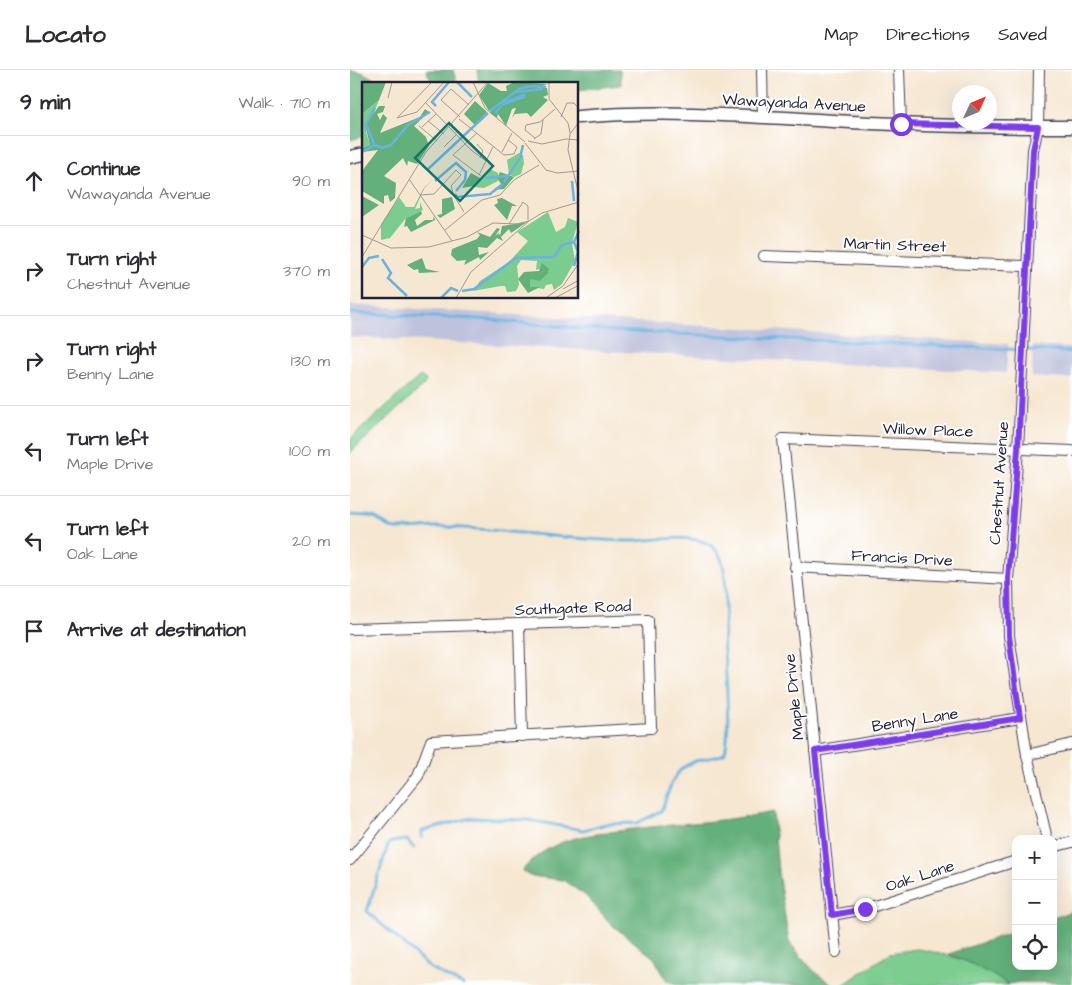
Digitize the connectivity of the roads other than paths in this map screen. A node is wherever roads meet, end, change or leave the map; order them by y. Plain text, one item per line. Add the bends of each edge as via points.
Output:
1 (762, 70) edge
2 (898, 70) edge
3 (1039, 70) edge
4 (763, 117) junction
5 (579, 118) edge
6 (901, 124) junction
7 (1038, 127) junction
8 (1072, 127) edge
9 (764, 256) dead end
10 (1026, 266) junction
11 (782, 439) joint
12 (1018, 449) junction
13 (1072, 452) edge
14 (796, 567) junction
15 (1008, 579) junction
16 (519, 624) junction
17 (350, 629) edge
18 (1020, 718) junction
19 (522, 736) junction
20 (1072, 744) edge
21 (815, 751) junction
22 (1027, 755) junction
23 (1046, 835) edge
24 (1072, 842) edge
25 (1057, 846) edge
26 (350, 860) edge
27 (1012, 862) edge
28 (832, 915) junction
29 (836, 952) dead end

1 - 4 street
2 - 6 street
3 - 7 street, Chestnut Avenue
4 - 5 street, Wawayanda Avenue via 613,114
4 - 6 street, Wawayanda Avenue
6 - 7 street, Wawayanda Avenue
7 - 8 street, Wawayanda Avenue
7 - 10 street, Chestnut Avenue via 1033,150
9 - 10 street, Martin Street
10 - 12 street, Chestnut Avenue
11 - 12 street, Willow Place
11 - 14 street, Maple Drive
12 - 13 street, Willow Place
12 - 15 street, Chestnut Avenue
14 - 15 street, Francis Drive
14 - 21 street, Maple Drive
15 - 18 street, Chestnut Avenue via 1009,636
16 - 17 street, Southgate Road
16 - 19 street
16 - 19 street, Southgate Road via 648,620 651,728
18 - 21 street, Benny Lane
18 - 22 street, Chestnut Avenue
19 - 26 street, Southgate Road via 431,741 418,776
20 - 22 street
21 - 28 street, Maple Drive
22 - 23 street, Chestnut Avenue
24 - 25 street
27 - 28 street, Oak Lane via 865,909
28 - 29 street, Maple Drive

